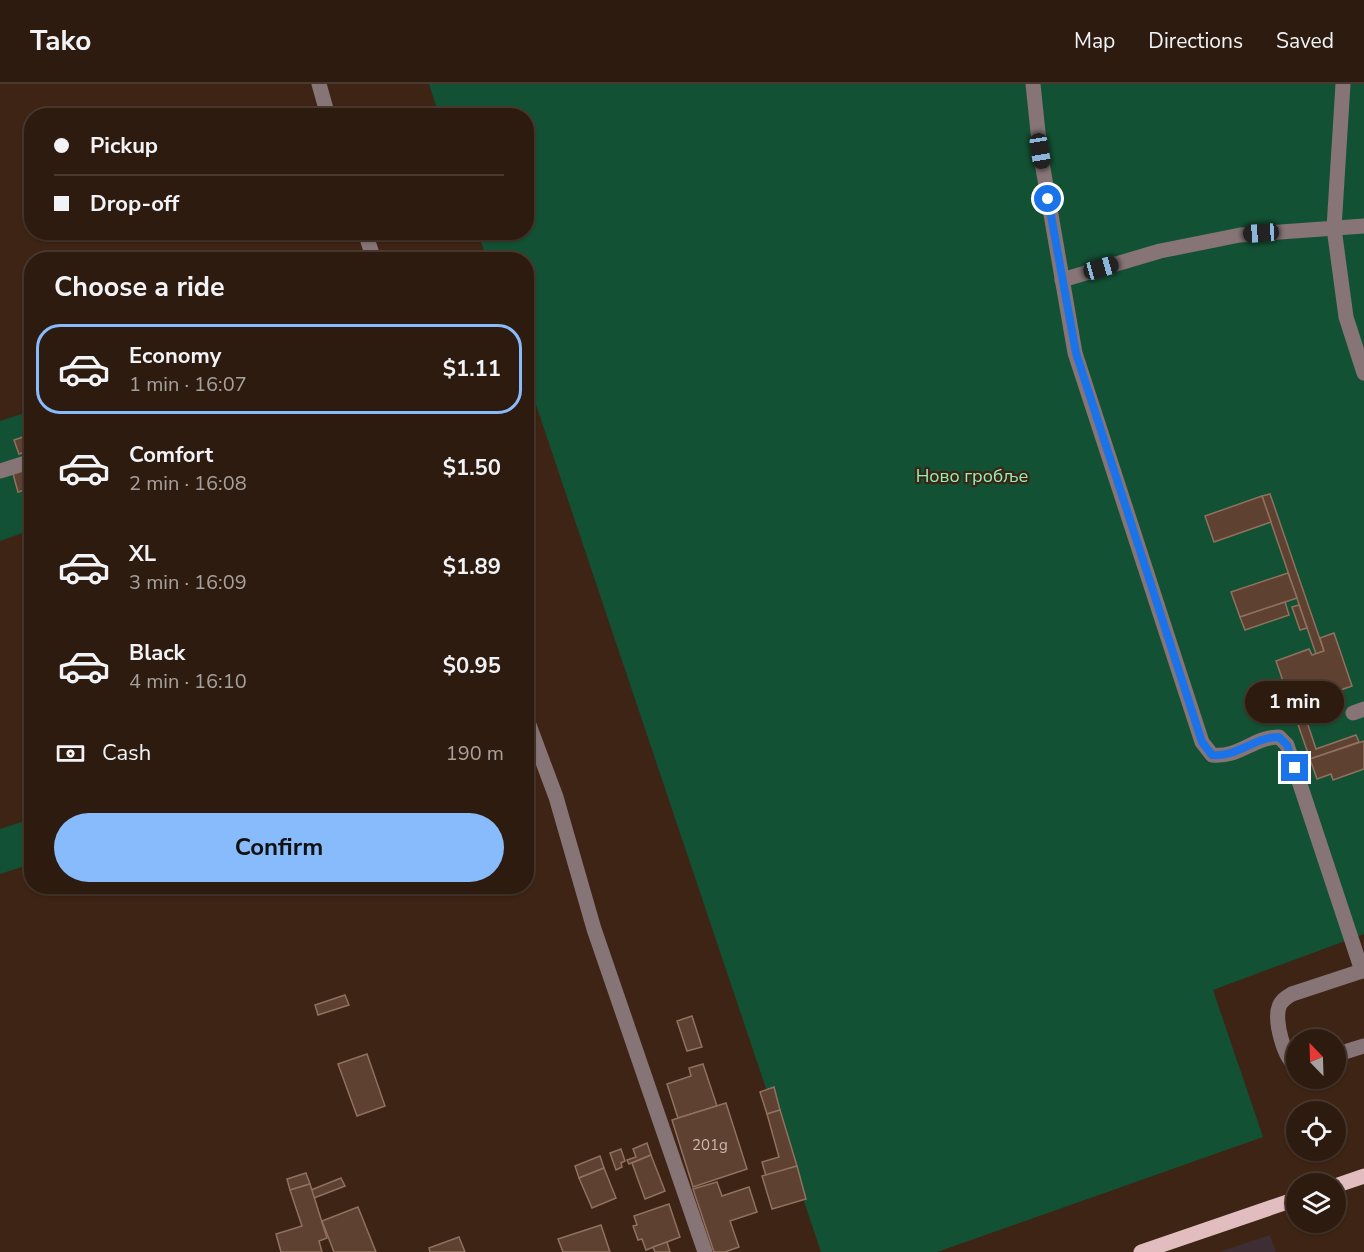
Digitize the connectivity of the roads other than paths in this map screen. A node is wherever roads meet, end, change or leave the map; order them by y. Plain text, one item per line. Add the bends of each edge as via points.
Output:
1 (319, 84) edge
2 (1033, 84) edge
3 (1342, 84) edge
4 (326, 108) edge
5 (1364, 226) edge
6 (1334, 228) junction
7 (1062, 280) junction
8 (1364, 373) edge
9 (24, 464) edge
10 (0, 471) edge
11 (534, 738) edge
12 (1363, 970) edge
13 (1364, 1046) edge
14 (1286, 1049) edge
15 (1346, 1052) edge
16 (1364, 1176) edge
17 (1346, 1182) edge
18 (1286, 1202) edge
19 (1146, 1251) edge
20 (705, 1252) edge

1 - 4 lane
2 - 7 lane
3 - 6 lane
5 - 6 lane
6 - 7 lane via 1240,235 1160,251
6 - 8 lane via 1346,317
7 - 12 lane via 1076,353 1202,742 1212,755 1227,756 1268,737 1279,737 1287,745
9 - 10 lane
11 - 20 lane via 556,796 594,929
12 - 14 lane via 1283,1000 1278,1019
13 - 15 lane
16 - 17 main road
18 - 19 main road

